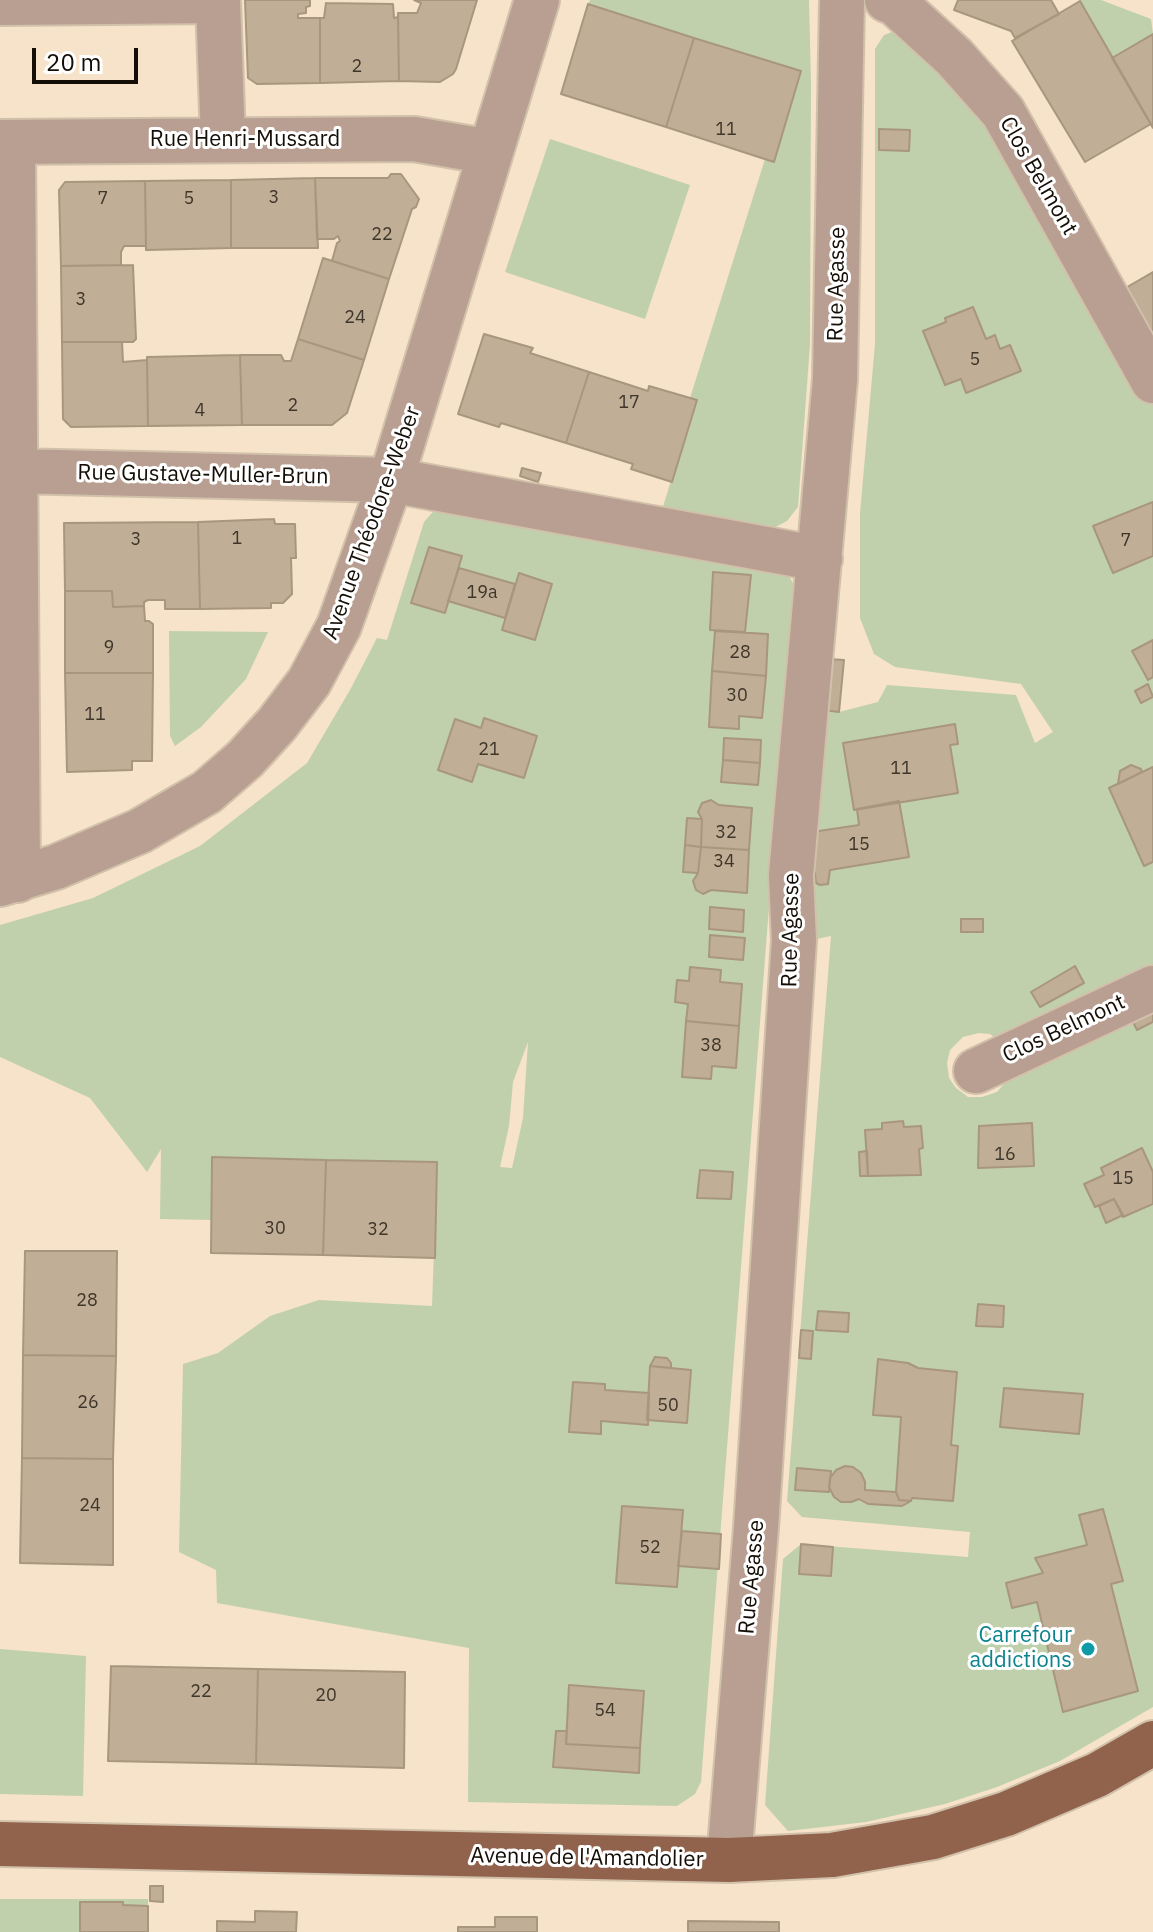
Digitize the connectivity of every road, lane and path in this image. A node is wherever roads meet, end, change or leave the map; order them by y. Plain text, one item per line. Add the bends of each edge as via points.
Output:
1 (537, 0) edge
2 (842, 0) edge
3 (887, 0) edge
4 (0, 3) edge
5 (223, 139) junction
6 (6, 142) edge
7 (490, 152) junction
8 (1153, 381) edge
9 (15, 471) junction
10 (391, 480) junction
11 (820, 559) junction
12 (9, 882) edge
13 (1153, 988) edge
14 (976, 1071) dead end
15 (1153, 1743) edge
16 (0, 1844) edge
17 (729, 1860) junction

1 - 7 street, Avenue Théodore-Weber
2 - 11 street, Rue Agasse via 835,379
3 - 8 street, Clos Belmont via 954,57 1003,112
4 - 5 street via 218,1
5 - 6 street, Rue Henri-Mussard
5 - 7 street, Rue Henri-Mussard via 414,139
6 - 9 street
7 - 10 street, Avenue Théodore-Weber
9 - 10 street, Rue Gustave-Muller-Brun
9 - 12 street
10 - 11 street, Rue Gustave-Muller-Brun
10 - 12 street, Avenue Théodore-Weber via 339,626 309,682 245,759 207,792 140,831
11 - 17 street, Rue Agasse via 791,875 792,972
13 - 14 street, Clos Belmont
15 - 17 main road, Avenue de l'Amandolier via 1048,1798 947,1833 832,1855
16 - 17 main road, Avenue de l'Amandolier

